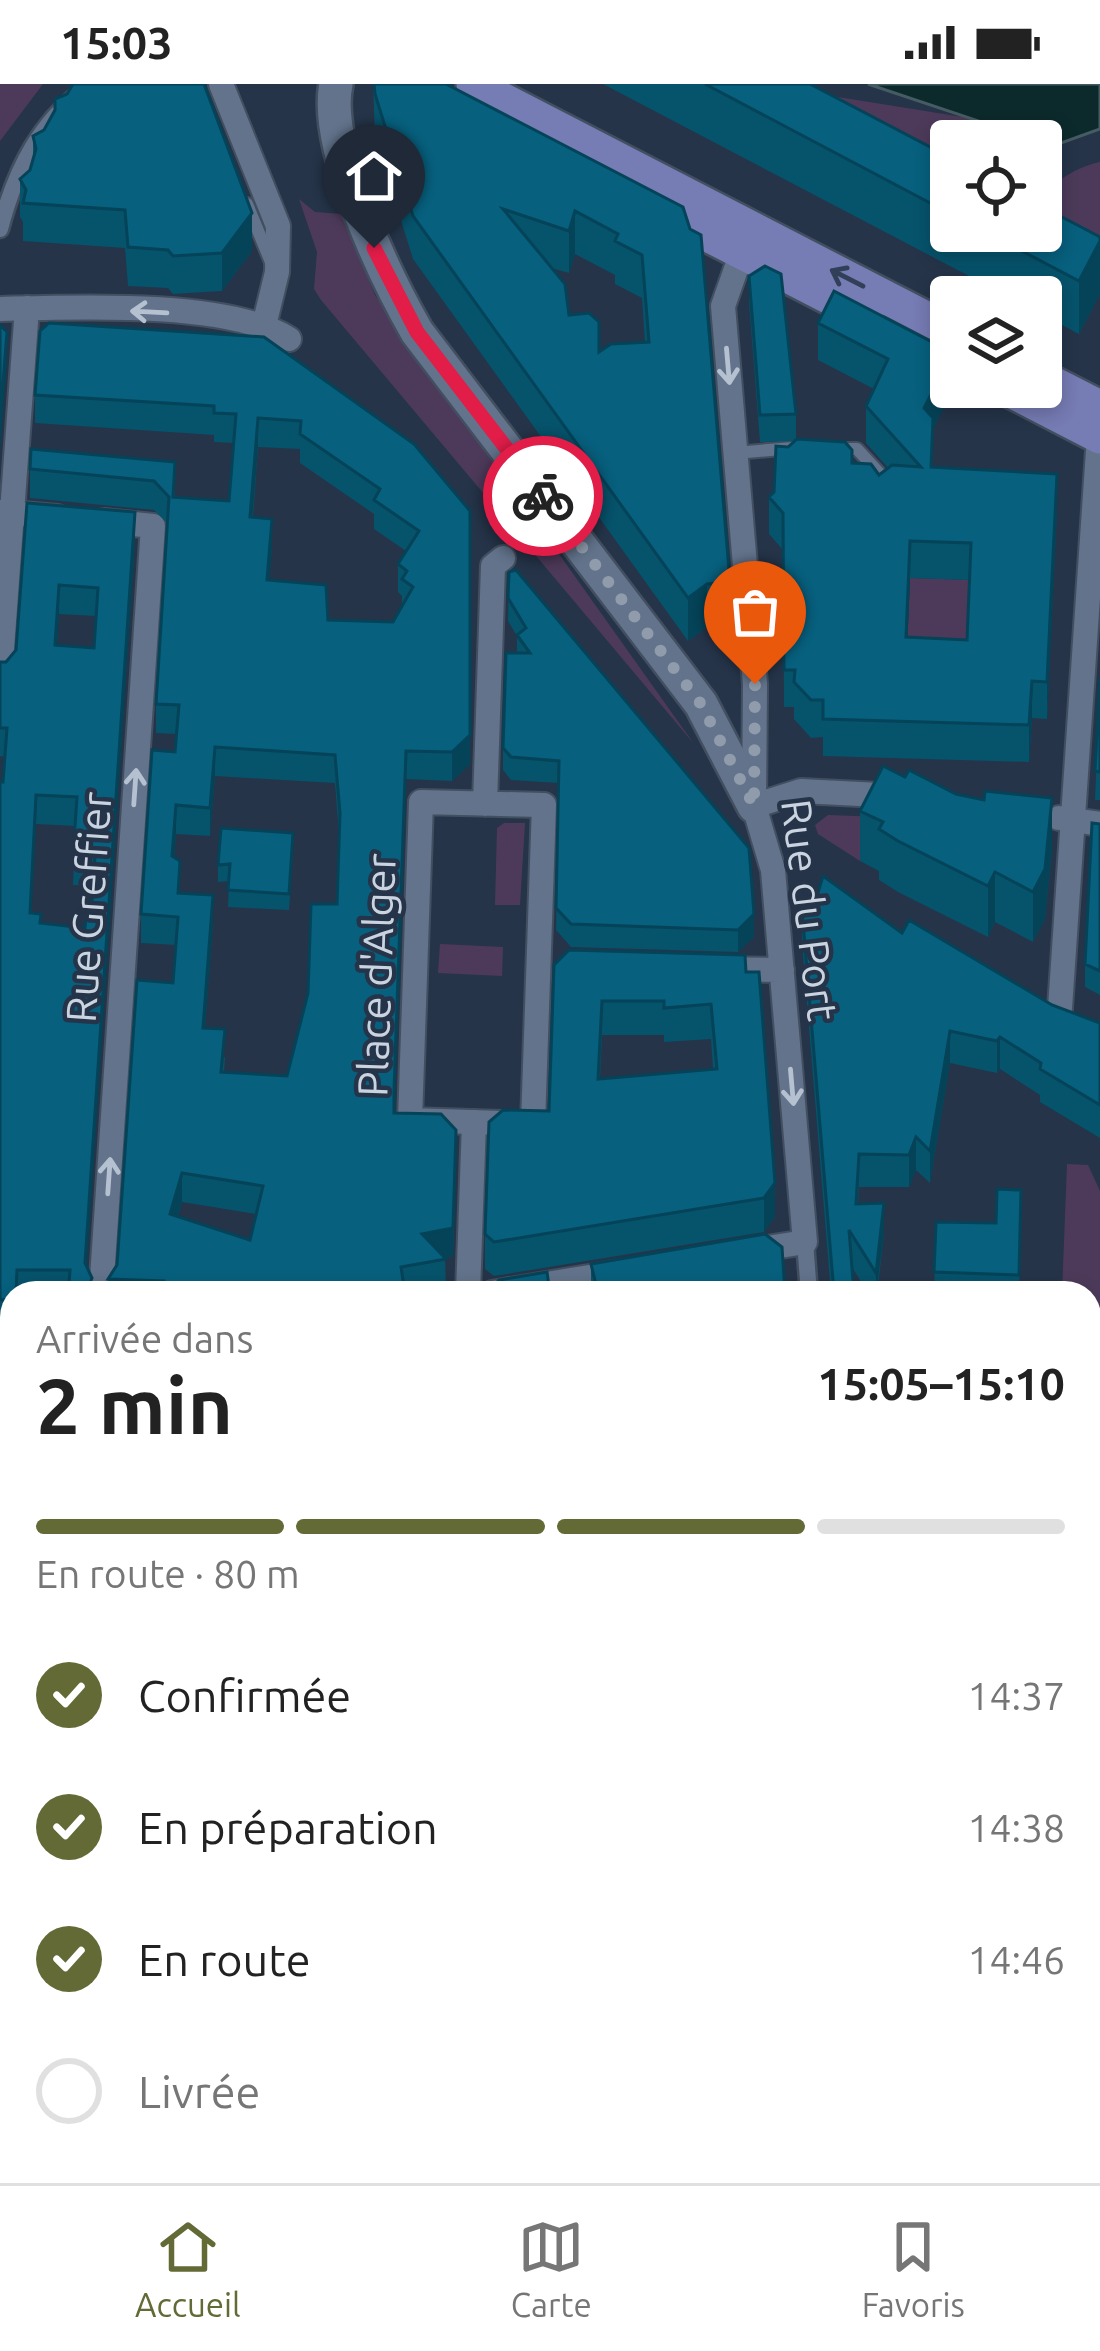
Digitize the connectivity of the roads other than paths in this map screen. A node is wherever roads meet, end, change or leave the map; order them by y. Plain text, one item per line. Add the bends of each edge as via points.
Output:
1 (92, 84) edge
2 (220, 84) edge
3 (336, 84) edge
4 (461, 94) edge
5 (243, 194) edge
6 (0, 229) edge
7 (742, 252) junction
8 (278, 272) junction
9 (0, 309) edge
10 (26, 319) junction
11 (930, 321) edge
12 (262, 334) junction
13 (289, 339) dead end
14 (930, 349) edge
15 (1062, 388) edge
16 (1100, 407) edge
17 (1044, 408) edge
18 (1100, 437) edge
19 (735, 453) junction
20 (881, 502) edge
21 (6, 512) edge
22 (498, 562) dead end
23 (0, 676) edge
24 (918, 799) edge
25 (485, 804) junction
26 (754, 806) junction
27 (1024, 813) edge
28 (1072, 820) junction
29 (1100, 824) edge
30 (538, 964) junction
31 (569, 965) edge
32 (688, 968) edge
33 (782, 970) junction
34 (1060, 1009) edge
35 (474, 1122) junction
36 (805, 1242) junction
37 (714, 1257) edge
38 (646, 1268) edge
39 (102, 1281) edge
40 (468, 1281) edge
41 (566, 1281) edge
42 (808, 1281) edge

1 - 6 street via 37,135
2 - 8 street via 278,226
3 - 26 main road via 332,103 358,205 417,332 701,704
4 - 7 main road
11 -> 4 main road
5 - 8 lane
7 - 14 main road
7 -> 19 street, Rue du Port via 723,306
8 - 12 street
9 - 10 street
12 -> 10 street via 198,314
10 - 21 street
12 - 13 street
15 - 16 main road
17 - 18 main road
18 - 28 street
19 - 20 lane via 857,449 882,476
19 - 26 street, Rue du Port via 755,684
21 - 23 street
39 -> 21 street, Rue Greffier via 153,526
22 - 25 street
24 - 26 street via 801,791
25 - 30 street, Place d'Alger via 544,806
25 - 35 street, Place d'Alger via 421,802 418,866 410,1120
26 - 33 street, Rue du Port via 773,870
27 - 28 street
28 - 29 street
28 - 34 street
30 - 31 street
30 - 35 street, Place d'Alger via 533,1124
32 - 33 street
33 -> 36 street, Rue du Port
35 - 40 street
36 - 37 street
36 - 42 street, Rue du Port
38 - 41 street

